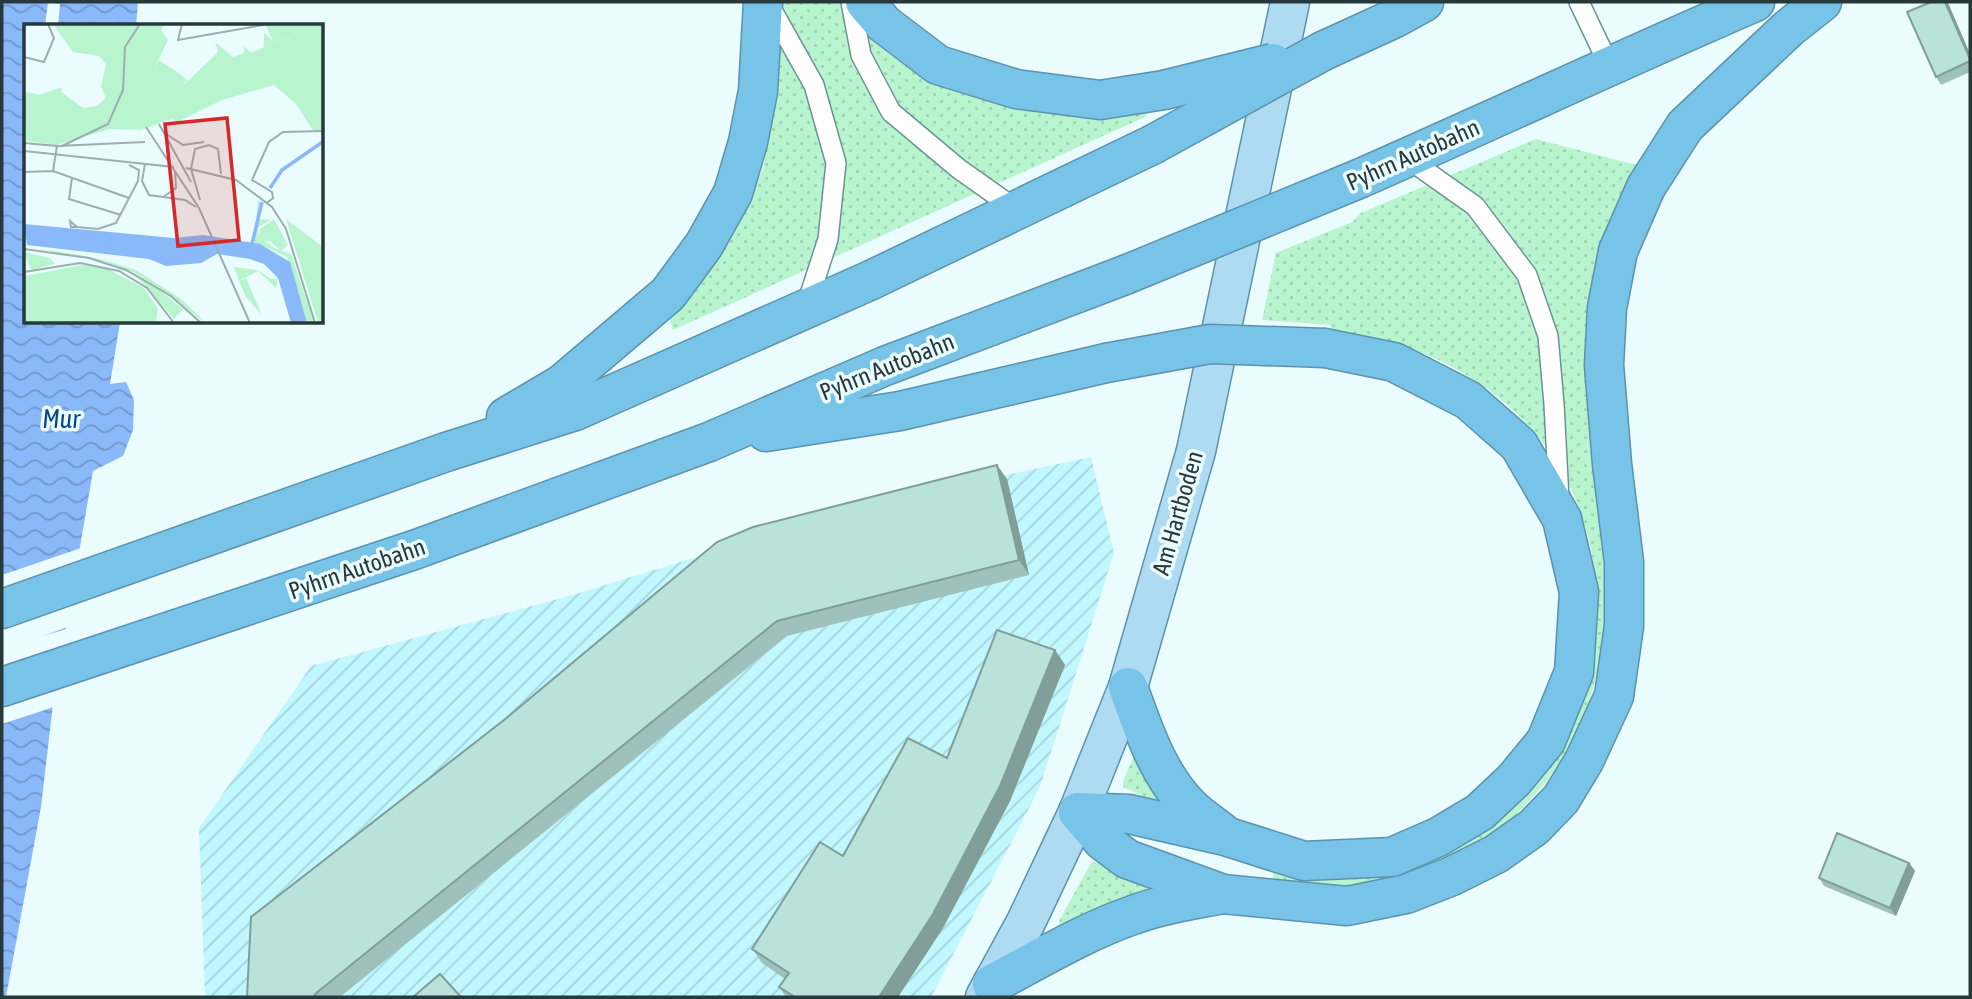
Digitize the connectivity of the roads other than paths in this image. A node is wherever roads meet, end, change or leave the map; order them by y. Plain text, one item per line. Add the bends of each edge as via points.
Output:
1 (765, 2) edge
2 (851, 2) edge
3 (865, 2) edge
4 (1290, 2) edge
5 (1579, 2) edge
6 (1755, 2) edge
7 (1822, 2) edge
8 (1409, 10) edge
9 (1323, 51) junction
10 (1609, 65) junction
11 (1407, 158) junction
12 (1017, 210) junction
13 (805, 310) junction
14 (709, 442) junction
15 (446, 452) junction
16 (1560, 515) junction
17 (2, 610) edge
18 (2, 687) edge
19 (1128, 687) junction
20 (1078, 812) junction
21 (1225, 836) junction
22 (1223, 894) junction
23 (988, 991) edge

1 - 13 lane via 814,85 836,163 828,239
1 - 15 highway via 758,91 748,142 733,193 704,245 668,294 562,384
2 - 12 lane via 861,55 891,113
3 - 9 highway, bridge via 884,24 937,65 1016,89 1100,100 1164,90
4 - 19 main road, Am Hartboden via 1196,451
5 - 10 lane
6 - 10 highway, Pyhrn Autobahn
7 - 22 highway via 1685,126 1646,187 1618,251 1606,308 1604,365 1624,562 1624,626 1614,696 1561,799 1534,827 1496,854 1406,894 1347,906
8 - 9 highway
9 - 12 highway, bridge via 1152,145
10 - 11 highway, Pyhrn Autobahn
11 - 14 highway, Pyhrn Autobahn, bridge via 1125,275 885,366
11 - 16 lane via 1475,206 1527,275 1548,336
12 - 13 highway
13 - 15 highway via 575,411
14 - 16 highway, bridge via 900,411 1106,363 1210,345 1325,348 1394,362 1468,400 1519,445
14 - 18 highway, Pyhrn Autobahn via 414,550
15 - 17 highway
16 - 21 highway via 1579,592 1574,671 1546,741 1480,813 1392,857 1304,861
19 - 20 main road, Am Hartboden
19 - 21 highway via 1162,769 1189,806
20 - 21 highway via 1129,814
20 - 22 highway via 1103,841 1127,859
20 - 23 main road, Am Hartboden via 1027,922
22 - 23 highway via 1133,915 1091,933

